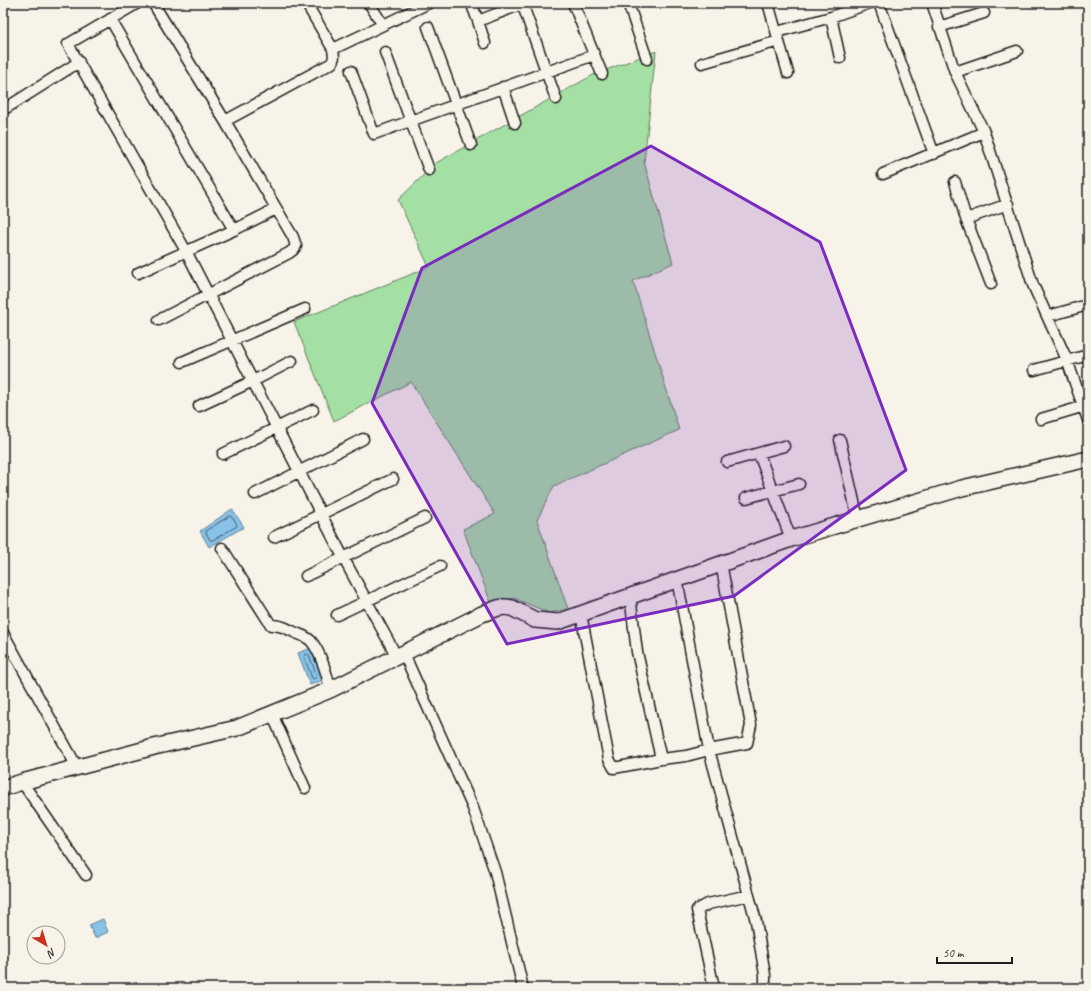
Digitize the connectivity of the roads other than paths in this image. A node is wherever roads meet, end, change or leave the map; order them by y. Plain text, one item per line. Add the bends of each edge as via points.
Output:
1 (138, 3) edge
2 (153, 3) edge
3 (306, 3) edge
4 (369, 3) edge
5 (429, 3) edge
6 (522, 3) edge
7 (573, 3) edge
8 (628, 3) edge
9 (768, 3) edge
10 (870, 3) edge
11 (879, 3) edge
12 (932, 3) edge
13 (472, 6) dead end
14 (984, 12) dead end
15 (831, 17) junction
16 (110, 19) junction
17 (478, 21) junction
18 (383, 25) junction
19 (939, 26) junction
20 (428, 27) dead end
21 (778, 37) junction
22 (485, 43) dead end
23 (333, 49) junction
24 (1017, 51) dead end
25 (385, 52) dead end
26 (594, 54) junction
27 (840, 58) dead end
28 (647, 59) dead end
29 (79, 62) junction
30 (702, 63) dead end
31 (351, 71) dead end
32 (546, 71) junction
33 (955, 72) junction
34 (602, 74) dead end
35 (788, 74) dead end
36 (503, 87) junction
37 (556, 99) dead end
38 (456, 104) junction
39 (3, 110) edge
40 (410, 120) junction
41 (225, 121) junction
42 (515, 123) dead end
43 (984, 132) junction
44 (471, 145) dead end
45 (934, 154) junction
46 (429, 170) dead end
47 (883, 174) dead end
48 (955, 182) dead end
49 (1008, 204) junction
50 (276, 209) junction
51 (966, 219) junction
52 (234, 230) junction
53 (186, 250) junction
54 (138, 274) dead end
55 (991, 284) dead end
56 (208, 294) junction
57 (1084, 306) dead end
58 (305, 309) dead end
59 (1048, 316) junction
60 (159, 320) dead end
61 (232, 341) junction
62 (1088, 355) edge
63 (1067, 360) junction
64 (292, 361) dead end
65 (182, 362) dead end
66 (1034, 370) dead end
67 (253, 381) junction
68 (1086, 405) edge
69 (199, 406) dead end
70 (313, 410) dead end
71 (1042, 419) dead end
72 (1088, 420) edge
73 (276, 427) junction
74 (363, 439) dead end
75 (840, 440) dead end
76 (784, 446) dead end
77 (223, 454) dead end
78 (759, 454) junction
79 (1088, 459) edge
80 (728, 462) dead end
81 (299, 471) junction
82 (393, 479) dead end
83 (799, 484) dead end
84 (773, 490) junction
85 (255, 494) dead end
86 (746, 498) dead end
87 (321, 513) junction
88 (425, 518) dead end
89 (858, 519) junction
90 (274, 537) dead end
91 (791, 538) junction
92 (222, 548) dead end
93 (344, 558) junction
94 (721, 563) junction
95 (440, 566) dead end
96 (306, 576) dead end
97 (677, 579) junction
98 (630, 596) junction
99 (366, 600) junction
100 (581, 614) junction
101 (336, 615) dead end
102 (3, 633) edge
103 (400, 655) junction
104 (330, 690) junction
105 (272, 714) junction
106 (709, 750) junction
107 (661, 759) junction
108 (78, 767) junction
109 (22, 782) junction
110 (3, 788) edge
111 (305, 788) dead end
112 (86, 875) dead end
113 (749, 895) junction
114 (523, 988) edge
115 (714, 988) edge
116 (765, 988) edge

1 - 16 street
2 - 41 street
3 - 23 street
4 - 18 street
5 - 18 street
6 - 17 street
6 - 32 street
7 - 26 street
8 - 28 street
9 - 21 street
10 - 15 street
11 - 45 street
12 - 19 street
13 - 17 street
14 - 19 street
15 - 21 street
15 - 27 street
16 - 29 street via 68,44
16 - 52 street
17 - 22 street
18 - 23 street
19 - 33 street
20 - 38 street
21 - 30 street
21 - 35 street
23 - 41 street via 332,63
24 - 33 street
25 - 40 street
26 - 32 street
26 - 34 street
29 - 39 street
29 - 53 street
31 - 40 street via 374,134
32 - 36 street
32 - 37 street
33 - 43 street
36 - 38 street
36 - 42 street
38 - 40 street
38 - 44 street
40 - 46 street
41 - 50 street
43 - 45 street
43 - 49 street
45 - 47 street
48 - 51 street
49 - 51 street
49 - 59 street via 1033,285
50 - 52 street
50 - 56 street via 295,242 294,250
51 - 55 street
52 - 53 street
53 - 54 street
53 - 56 street
56 - 60 street
56 - 61 street
57 - 59 street
58 - 61 street
59 - 63 street
61 - 65 street
61 - 67 street
62 - 63 street
63 - 66 street
63 - 68 street
64 - 67 street
67 - 69 street
67 - 73 street
68 - 71 street
68 - 72 street
70 - 73 street
73 - 77 street
73 - 81 street
74 - 81 street
75 - 89 street
76 - 78 street
78 - 80 street
78 - 84 street
79 - 89 street via 962,488
81 - 85 street
81 - 87 street
82 - 87 street
83 - 84 street
84 - 86 street
84 - 91 street
87 - 90 street
87 - 93 street
88 - 93 street
89 - 91 street
91 - 94 street
92 - 104 street via 271,625 288,628 312,642 319,654
93 - 96 street
93 - 99 street
94 - 97 street
94 - 106 street via 751,725 747,743
95 - 99 street
97 - 98 street
97 - 106 street
98 - 100 street
98 - 107 street via 637,652
99 - 101 street
99 - 103 street
100 - 103 street via 558,622 549,622 535,620 512,608 498,608
100 - 107 street via 609,759 614,768
102 - 108 street
103 - 104 street
103 - 114 street via 473,808 495,872
104 - 105 street
105 - 108 street via 237,728
105 - 111 street
106 - 107 street
106 - 113 street
108 - 109 street
109 - 110 street
109 - 112 street
113 - 115 street via 708,904 697,910
113 - 116 street via 756,921

